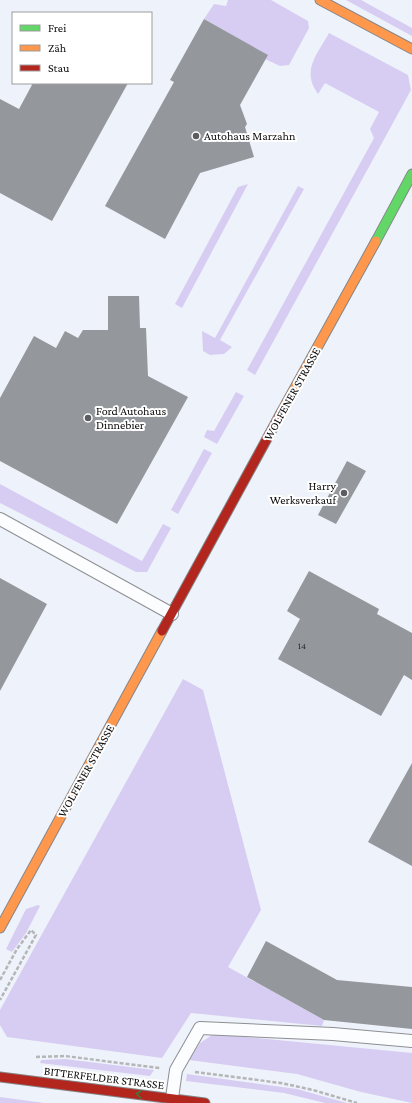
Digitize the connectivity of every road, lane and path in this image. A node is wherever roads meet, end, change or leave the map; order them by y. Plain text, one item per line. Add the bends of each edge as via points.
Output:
1 (320, 0) edge
2 (412, 50) edge
3 (412, 174) edge
4 (0, 519) edge
5 (172, 614) junction
6 (0, 928) edge
7 (0, 980) edge
8 (0, 1000) edge
9 (412, 1041) edge
10 (0, 1077) edge
11 (172, 1098) junction
12 (205, 1103) edge

1 - 2 street
3 - 5 street, WOLFENER STRASSE
4 - 5 lane
5 - 6 street, WOLFENER STRASSE
7 - 8 path via 31,930 36,935
9 - 11 lane via 333,1034 200,1028 178,1064
11 -> 10 street, BITTERFELDER STRASSE
11 - 12 street, BITTERFELDER STRASSE

